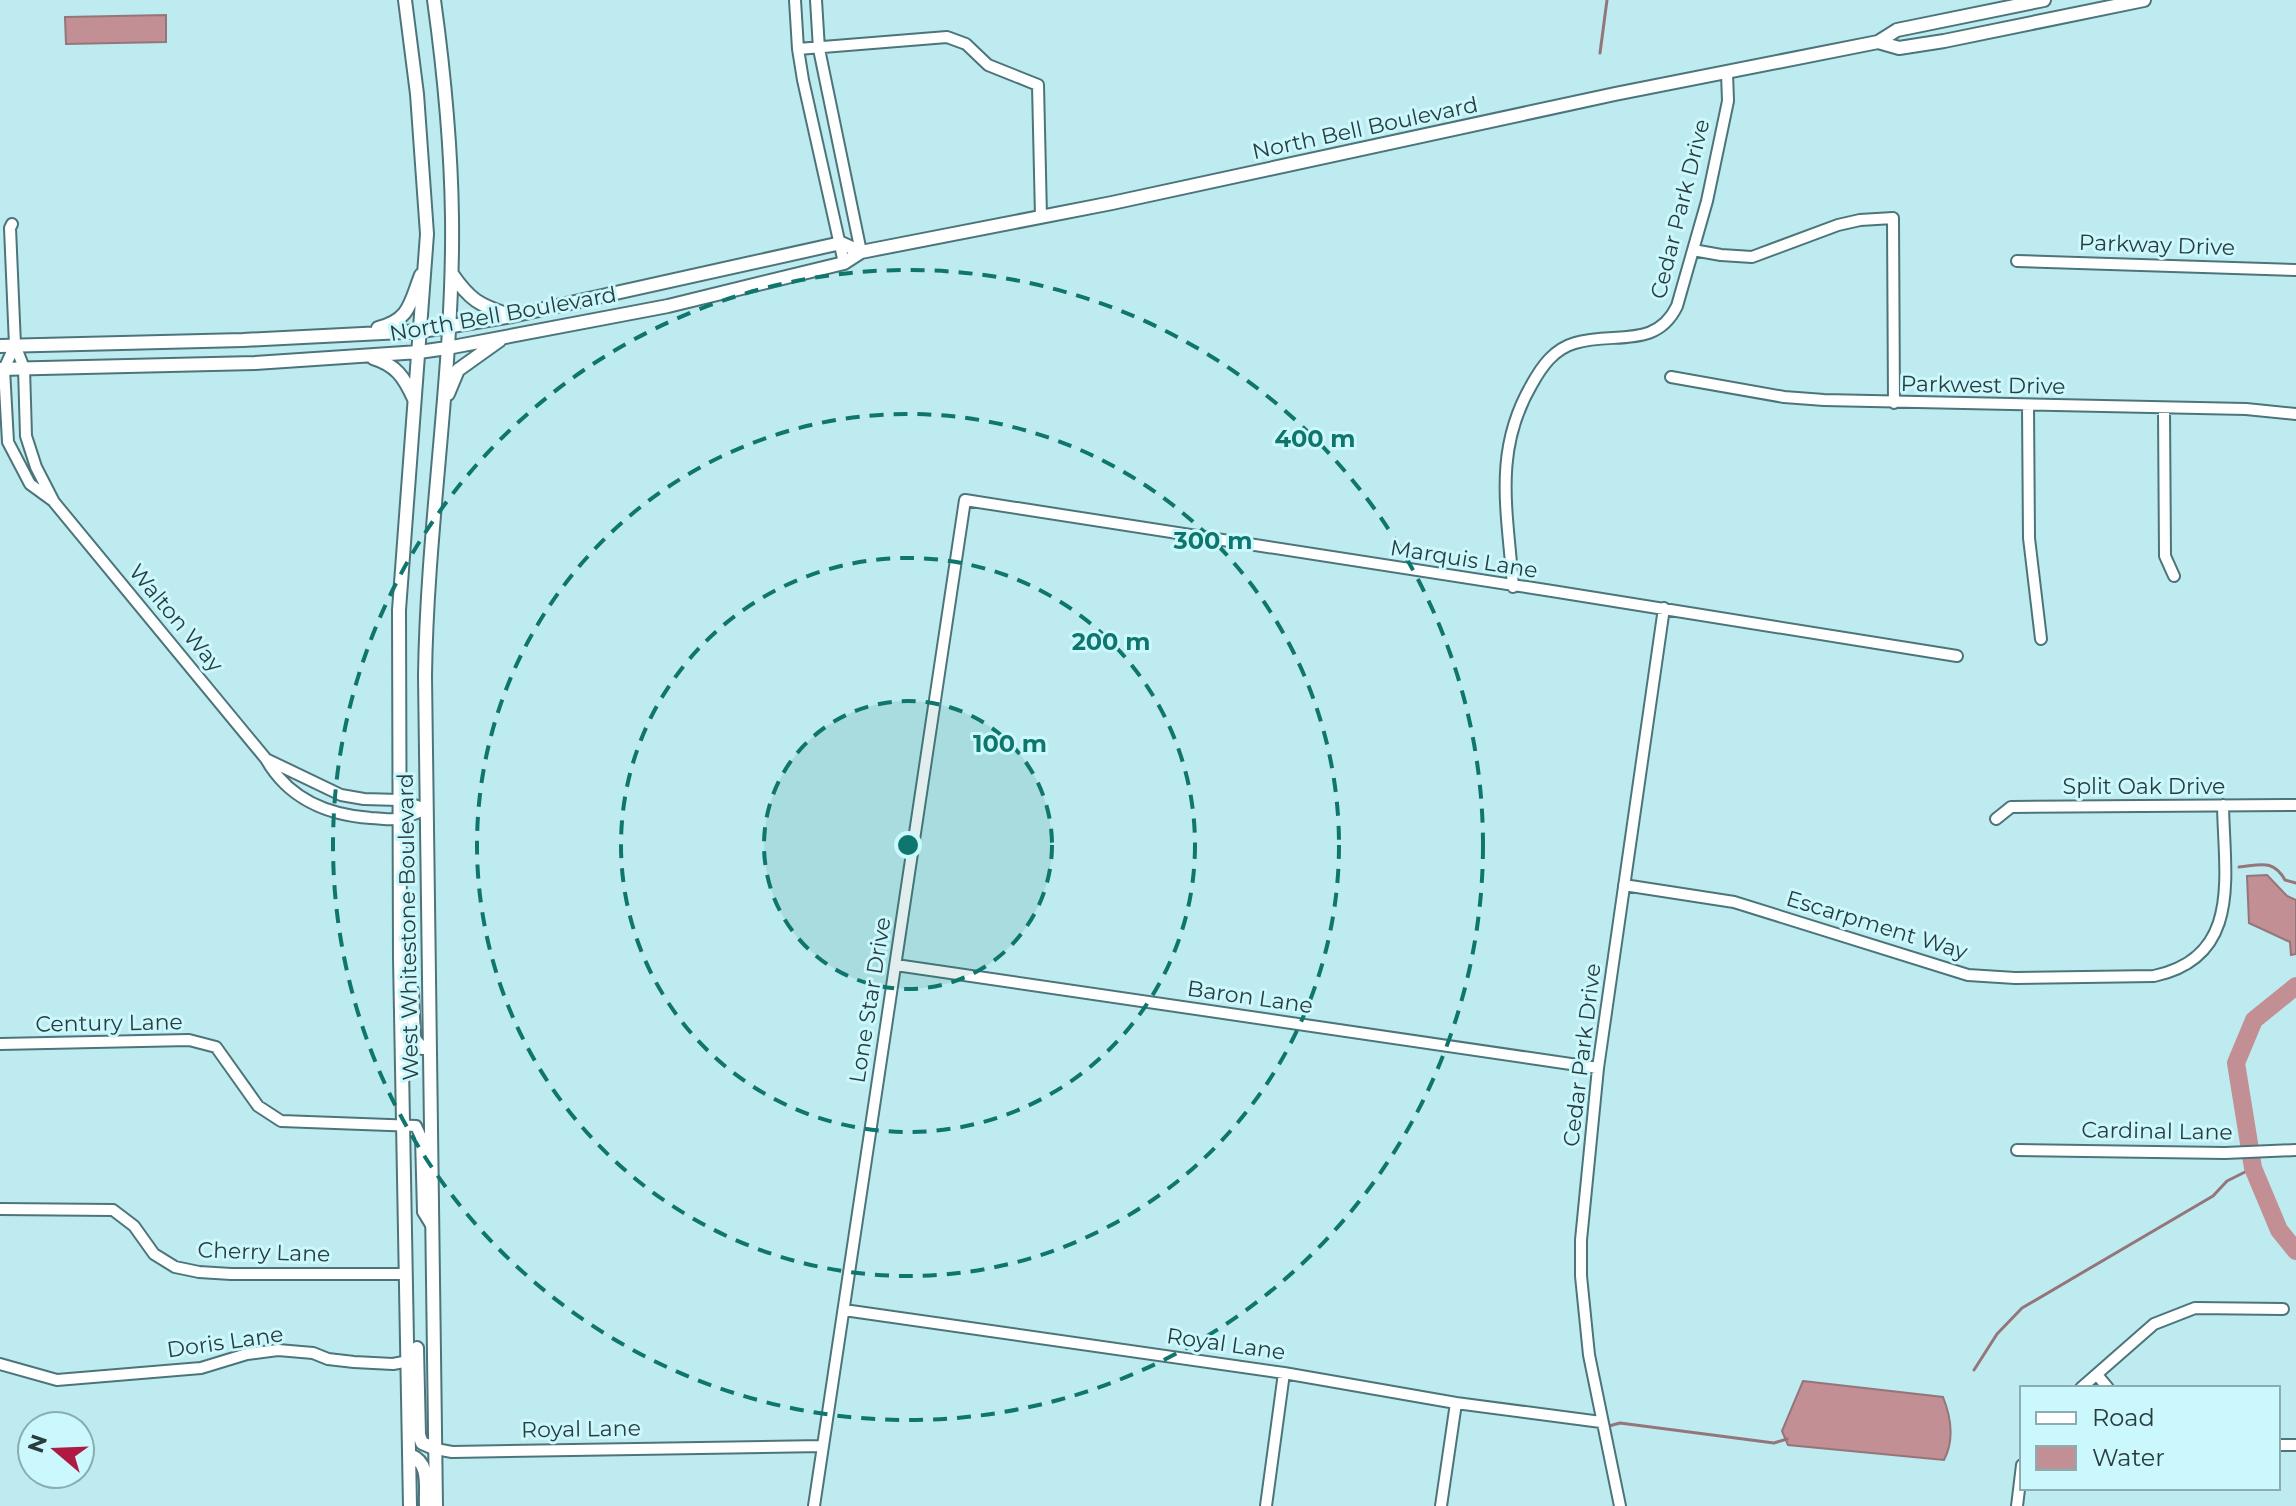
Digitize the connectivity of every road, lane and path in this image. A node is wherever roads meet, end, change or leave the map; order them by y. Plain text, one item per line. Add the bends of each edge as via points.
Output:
1 (405, 0) edge
2 (434, 0) edge
3 (795, 0) edge
4 (816, 0) edge
5 (2044, 0) edge
6 (2144, 0) edge
7 (1878, 42) junction
8 (798, 49) junction
9 (819, 49) junction
10 (1727, 73) junction
11 (1041, 217) junction
12 (12, 224) dead end
13 (841, 243) junction
14 (1693, 250) junction
15 (861, 252) junction
16 (426, 261) junction
17 (2017, 261) dead end
18 (844, 263) junction
19 (2296, 270) edge
20 (451, 273) junction
21 (512, 316) junction
22 (449, 328) junction
23 (422, 331) junction
24 (353, 334) junction
25 (503, 337) junction
26 (15, 345) junction
27 (0, 346) edge
28 (447, 348) junction
29 (419, 352) junction
30 (366, 355) junction
31 (24, 368) junction
32 (2, 369) edge
33 (1671, 377) dead end
34 (415, 401) junction
35 (1894, 403) junction
36 (444, 404) junction
37 (2028, 406) junction
38 (2164, 409) junction
39 (2296, 414) edge
40 (965, 500) joint
41 (54, 502) junction
42 (2174, 576) dead end
43 (1513, 587) junction
44 (1664, 608) junction
45 (2041, 639) dead end
46 (1957, 656) dead end
47 (266, 759) junction
48 (399, 800) junction
49 (2223, 805) junction
50 (2296, 805) edge
51 (426, 810) junction
52 (1996, 819) dead end
53 (399, 820) junction
54 (1624, 885) junction
55 (400, 958) junction
56 (896, 965) junction
57 (0, 1044) edge
58 (430, 1048) junction
59 (1598, 1068) junction
60 (403, 1124) junction
61 (2017, 1150) dead end
62 (2296, 1150) edge
63 (0, 1209) edge
64 (431, 1225) junction
65 (406, 1274) junction
66 (2283, 1309) dead end
67 (844, 1310) junction
68 (409, 1320) junction
69 (409, 1361) junction
70 (0, 1364) edge
71 (1284, 1373) junction
72 (2098, 1376) junction
73 (2084, 1386) edge
74 (2106, 1386) edge
75 (1456, 1403) junction
76 (1601, 1422) junction
77 (823, 1446) junction
78 (436, 1449) junction
79 (410, 1455) junction
80 (2020, 1481) edge
81 (410, 1506) edge
82 (426, 1506) edge
83 (436, 1506) edge
84 (814, 1506) edge
85 (1266, 1506) edge
86 (1441, 1506) edge
87 (1620, 1506) edge
88 (2017, 1506) edge

1 - 16 main road, West Whitestone Boulevard via 419,109
2 - 20 main road, West Whitestone Boulevard via 445,80
3 - 8 street
4 - 9 street
5 - 7 main road, North Bell Boulevard via 1897,30
6 - 7 main road, North Bell Boulevard via 1944,41 1899,48
7 - 10 main road, North Bell Boulevard
8 - 9 street
8 - 13 street
9 - 11 street via 947,37 966,44 988,65 1038,85
9 - 15 street
10 - 11 main road, North Bell Boulevard
10 - 14 street, Cedar Park Drive via 1728,101
11 - 15 main road, North Bell Boulevard
12 - 26 street, Walton Way
13 - 15 main road
13 - 18 street
13 - 21 main road, North Bell Boulevard
14 - 35 street via 1752,257 1838,225 1893,218
14 - 43 street, Cedar Park Drive via 1677,306 1663,327 1645,335 1561,348 1526,394 1507,443 1504,468
15 - 18 main road, North Bell Boulevard
16 - 23 main road, West Whitestone Boulevard
16 - 24 main road via 406,314 392,324
17 - 19 street, Parkway Drive
18 - 25 main road, North Bell Boulevard via 668,306
20 - 21 main road via 475,302
20 - 22 main road, West Whitestone Boulevard
21 - 22 main road, North Bell Boulevard
22 - 23 main road, North Bell Boulevard
22 - 28 main road, West Whitestone Boulevard
23 - 24 main road, North Bell Boulevard
23 - 29 main road, West Whitestone Boulevard
24 - 26 main road, North Bell Boulevard
25 - 28 main road, North Bell Boulevard
25 - 36 main road via 458,370
26 - 27 main road, North Bell Boulevard
26 - 31 street, Walton Way
26 - 32 street, Walton Way
28 - 29 main road, North Bell Boulevard
28 - 36 main road, West Whitestone Boulevard
29 - 30 main road, North Bell Boulevard
29 - 34 main road, West Whitestone Boulevard
30 - 31 main road, North Bell Boulevard
30 - 34 main road via 387,362 404,376
31 - 32 main road, North Bell Boulevard
31 - 41 street, Walton Way via 26,436
32 - 41 street, Walton Way via 8,442 30,484
33 - 35 street, Parkwest Drive via 1784,397
34 - 48 main road, West Whitestone Boulevard via 399,610
35 - 37 street, Parkwest Drive
36 - 51 main road, West Whitestone Boulevard via 426,621
37 - 38 street, Parkwest Drive
37 - 45 street via 2029,538
38 - 39 street, Parkwest Drive
38 - 42 street via 2165,556
40 - 43 street, Marquis Lane
40 - 56 street, Lone Star Drive
41 - 47 street, Walton Way
43 - 44 street, Marquis Lane
44 - 46 street, Marquis Lane
44 - 54 street, Cedar Park Drive
47 - 48 street, Walton Way via 341,795
47 - 53 street, Walton Way via 275,775 305,800 341,814
48 - 51 street, Walton Way
48 - 53 main road, West Whitestone Boulevard
49 - 50 street, Split Oak Drive
49 - 52 street, Split Oak Drive via 2011,807
49 - 54 street, Escarpment Way via 2224,907 2219,929 2193,962 2154,976 1968,975 1734,902
51 - 53 street, Walton Way
51 - 58 main road, West Whitestone Boulevard
53 - 55 main road, West Whitestone Boulevard
54 - 59 street, Cedar Park Drive
55 - 58 main road via 412,991 414,1039
55 - 60 main road, West Whitestone Boulevard
56 - 59 street, Baron Lane
56 - 67 street, Lone Star Drive
57 - 60 street, Century Lane via 189,1040 216,1047 258,1106 281,1121
58 - 64 main road, West Whitestone Boulevard
59 - 76 street, Cedar Park Drive via 1581,1276
60 - 64 street via 416,1126 421,1137 423,1212
60 - 65 main road, West Whitestone Boulevard
61 - 62 street, Cardinal Lane
63 - 65 street, Cherry Lane via 113,1210 134,1226 154,1254 175,1267 199,1272
64 - 78 main road, West Whitestone Boulevard
65 - 68 main road, West Whitestone Boulevard
66 - 72 street via 2195,1308 2154,1324
67 - 71 street, Royal Lane
67 - 77 street, Lone Star Drive
68 - 69 main road, West Whitestone Boulevard
68 - 78 main road via 417,1333 419,1435 422,1443
69 - 70 street, Doris Lane via 354,1362 278,1350 201,1368 57,1380
69 - 79 main road, West Whitestone Boulevard
71 - 75 street, Royal Lane
71 - 85 street
72 - 73 street
72 - 74 street
75 - 76 street, Royal Lane
75 - 86 street
76 - 87 street, Cedar Park Drive
77 - 78 street, Royal Lane
77 - 84 street, Lone Star Drive
78 - 83 main road, West Whitestone Boulevard
79 - 81 main road, West Whitestone Boulevard
79 - 82 main road via 425,1469
80 - 88 street

